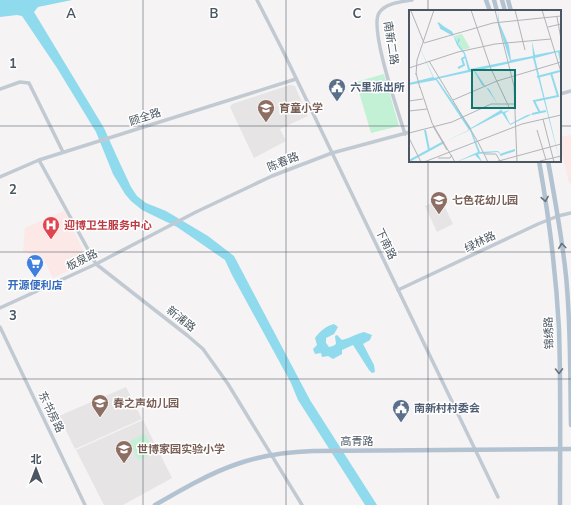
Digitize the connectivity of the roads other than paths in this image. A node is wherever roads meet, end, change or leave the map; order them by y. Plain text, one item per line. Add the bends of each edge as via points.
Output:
1 (257, 0) edge
2 (412, 0) edge
3 (486, 0) edge
4 (494, 0) edge
5 (502, 0) edge
6 (508, 0) edge
7 (490, 10) edge
8 (497, 10) edge
9 (505, 10) edge
10 (511, 10) edge
11 (296, 78) junction
12 (0, 89) edge
13 (571, 92) edge
14 (561, 94) edge
15 (409, 132) edge
16 (405, 134) junction
17 (63, 152) junction
18 (332, 152) junction
19 (39, 160) junction
20 (539, 162) edge
21 (548, 162) edge
22 (0, 177) edge
23 (571, 213) edge
24 (558, 216) junction
25 (549, 219) junction
26 (170, 225) joint
27 (96, 264) junction
28 (398, 290) junction
29 (0, 308) edge
30 (0, 327) edge
31 (571, 425) edge
32 (560, 449) junction
33 (571, 449) edge
34 (474, 450) junction
35 (272, 455) junction
36 (498, 497) dead end
37 (85, 505) edge
38 (154, 505) edge
39 (302, 505) edge
40 (560, 505) edge

1 - 11 street, 下南路
2 - 16 street, 南新二路 via 384,7 378,14 377,22 382,55
3 - 7 main road
4 - 8 main road
5 - 9 main road
6 - 10 main road
11 - 17 street, 顾全路
11 - 18 street, 下南路
12 - 17 street via 20,82 29,82
13 - 14 street
15 - 16 street, 陈春路
16 - 18 street, 陈春路
17 - 19 street, 顾全路
18 - 26 street, 陈春路 via 272,176
18 - 28 street, 下南路
19 - 22 street, 顾全路
19 - 27 street, 新浦路
20 -> 25 main road, 锦绣路
21 - 24 main road, 锦绣路
23 - 24 street, 绿林路
24 - 25 street, 绿林路
31 -> 24 main road, 锦绣路 via 570,332
25 - 28 street, 绿林路
25 -> 32 main road, 锦绣路 via 559,330
26 - 27 street, 板泉路
27 - 29 street, 板泉路
27 - 35 street, 新浦路 via 203,349
28 - 34 street, 下南路
30 - 37 street, 东书房路
32 - 33 main road, 高青路
32 - 34 main road, 高青路
32 - 40 main road, 锦绣路
34 - 35 main road, 高青路 via 326,451
34 - 36 street, 下南路
35 - 38 main road, 高青路 via 224,469
35 - 39 street, 新浦路

